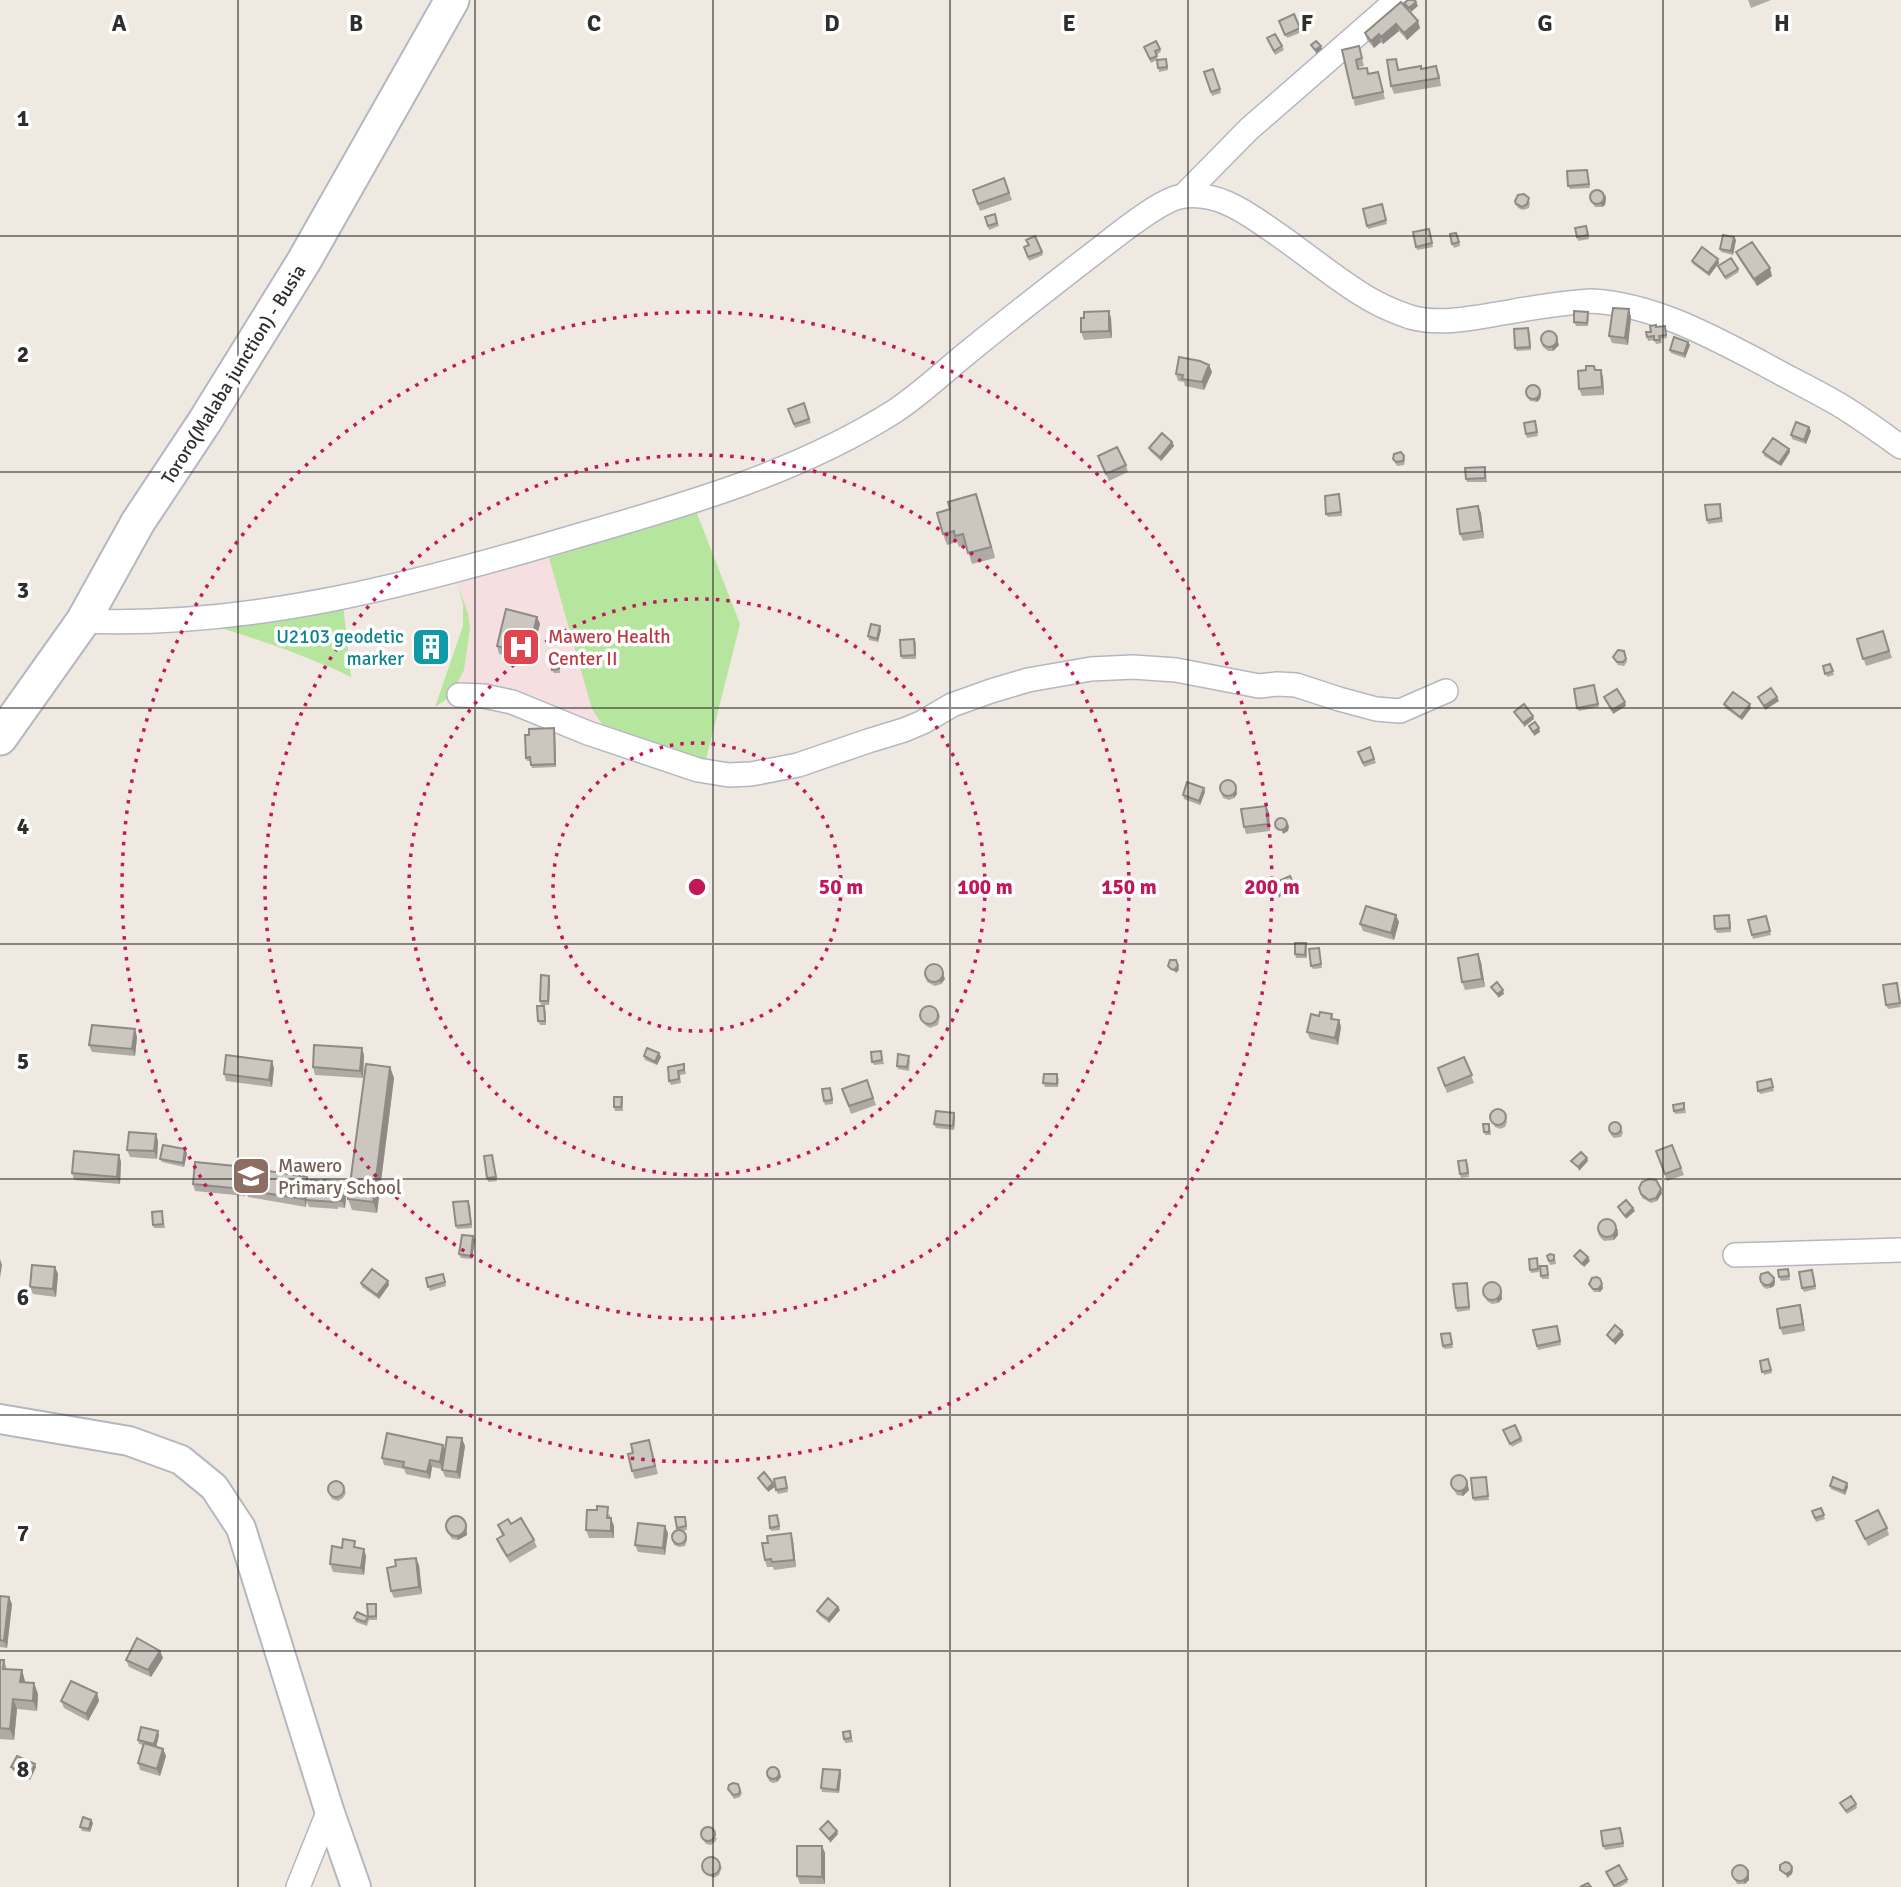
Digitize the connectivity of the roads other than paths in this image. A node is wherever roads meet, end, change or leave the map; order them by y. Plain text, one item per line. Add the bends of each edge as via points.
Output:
1 (452, 0) edge
2 (1397, 0) edge
3 (1183, 196) junction
4 (1901, 447) edge
5 (83, 621) junction
6 (1446, 691) dead end
7 (459, 695) dead end
8 (0, 738) edge
9 (1901, 1250) edge
10 (1735, 1255) dead end
11 (0, 1419) edge
12 (329, 1810) junction
13 (298, 1887) edge
14 (356, 1887) edge

1 - 5 main road, Tororo(Malaba junction) - Busia via 304,261 138,522
2 - 3 street via 1249,129
3 - 4 street via 1210,198 1239,208 1359,293 1411,317 1454,319 1591,300 1642,309 1744,354 1839,405
3 - 5 street via 1165,201 1126,228 899,408 847,439 766,475 666,510 372,591 238,614 140,622
5 - 8 main road, Tororo(Malaba junction) - Busia
6 - 7 street via 1400,711 1376,709 1296,685 1259,686 1176,670 1091,669 991,691 904,730 798,765 740,775 698,770 512,702
9 - 10 street
11 - 12 street via 129,1441 181,1460 214,1487 241,1528
12 - 13 street
12 - 14 street

